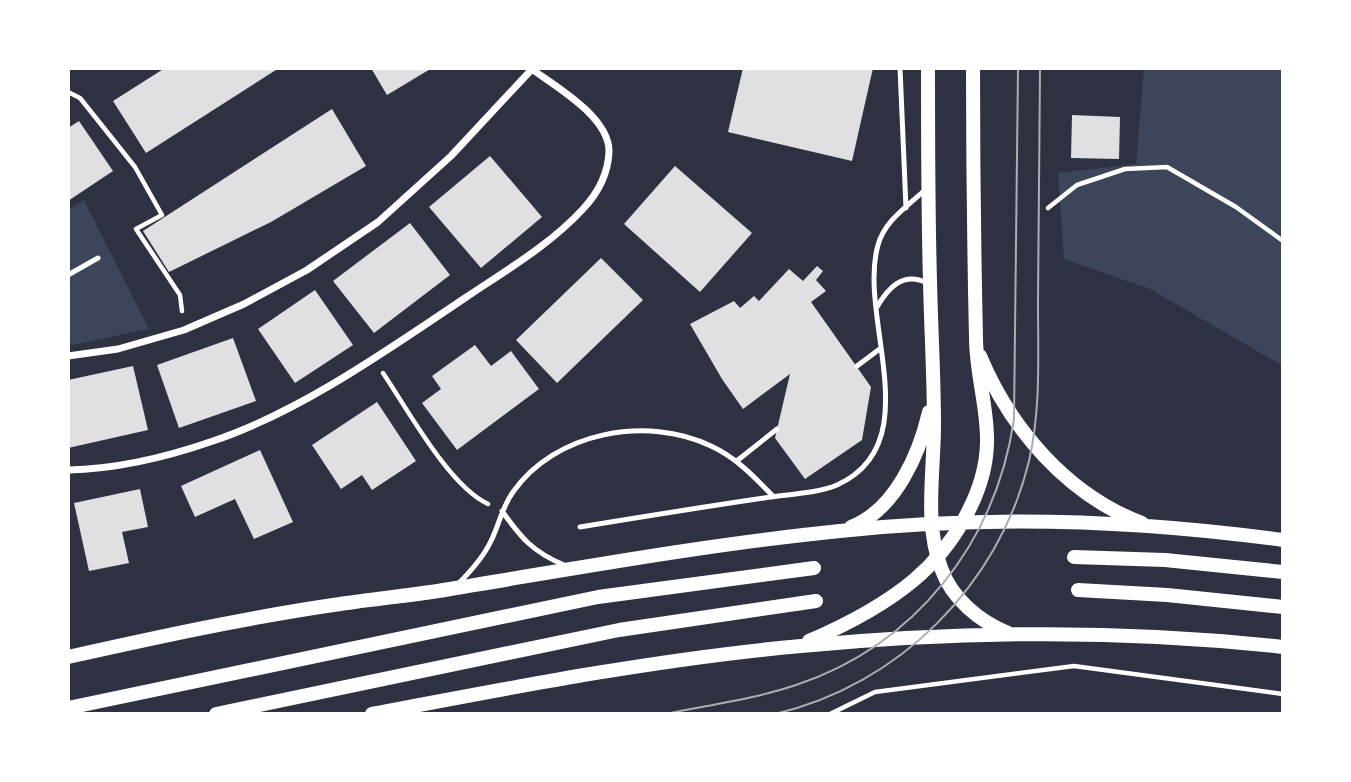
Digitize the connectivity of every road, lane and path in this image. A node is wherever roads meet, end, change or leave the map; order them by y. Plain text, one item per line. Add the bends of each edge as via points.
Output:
1 (900, 68) edge
2 (928, 68) edge
3 (973, 68) edge
4 (533, 69) edge
5 (68, 92) edge
6 (928, 187) junction
7 (906, 208) junction
8 (1048, 208) dead end
9 (1283, 241) edge
10 (98, 258) dead end
11 (68, 275) edge
12 (930, 285) junction
13 (877, 307) junction
14 (184, 330) junction
15 (976, 345) junction
16 (881, 348) junction
17 (68, 356) edge
18 (373, 358) junction
19 (857, 366) dead end
20 (933, 380) junction
21 (778, 429) dead end
22 (738, 460) junction
23 (68, 470) edge
24 (773, 496) junction
25 (502, 511) junction
26 (961, 523) junction
27 (932, 524) junction
28 (580, 527) dead end
29 (1156, 527) junction
30 (839, 531) junction
31 (1283, 540) edge
32 (937, 556) junction
33 (1074, 557) dead end
34 (569, 568) junction
35 (814, 568) dead end
36 (1283, 572) edge
37 (454, 589) junction
38 (1078, 590) dead end
39 (816, 601) dead end
40 (1283, 607) edge
41 (1012, 635) junction
42 (798, 646) junction
43 (1283, 647) edge
44 (68, 657) edge
45 (1283, 694) edge
46 (68, 708) edge
47 (216, 714) edge
48 (372, 714) edge
49 (830, 714) edge

1 - 7 lane
2 - 6 main road
3 - 15 main road
4 - 14 street via 451,156 378,222 307,270
4 - 18 street via 599,123 609,149 605,176 584,208 535,251
5 - 14 path via 80,98 135,167 162,215 136,229 180,295
6 - 7 lane
6 - 12 main road
7 - 13 lane via 894,217 878,245
8 - 9 path via 1077,185 1125,169 1167,167
10 - 11 lane
12 - 13 lane via 914,279 900,281
12 - 20 main road
13 - 16 lane
14 - 17 street via 118,349
15 - 26 main road via 987,447 974,500
15 - 29 main road via 1003,402 1048,460 1102,503
16 - 19 lane
16 - 24 lane via 885,426 871,458 836,485
18 - 23 street via 280,412 215,441 145,460
18 - 25 path via 453,477 477,499
20 - 27 main road
20 - 30 main road via 925,427 906,472 873,514
21 - 22 lane
22 - 24 lane
22 - 25 lane via 673,432 608,432 547,460 513,491
24 - 28 lane
25 - 34 lane via 533,549
25 - 37 lane via 482,557
26 - 27 main road
26 - 29 main road
26 - 32 main road
27 - 30 main road
27 - 32 main road
29 - 31 main road
30 - 34 main road
32 - 41 main road via 947,581 968,608
32 - 42 main road via 882,603
33 - 36 main road via 1165,560
34 - 37 main road
35 - 46 main road via 598,597
37 - 44 main road via 256,618
38 - 40 main road
39 - 47 main road via 619,630
41 - 42 main road
41 - 43 main road via 1158,636
42 - 48 main road via 650,665
45 - 49 path via 1074,666 875,692

